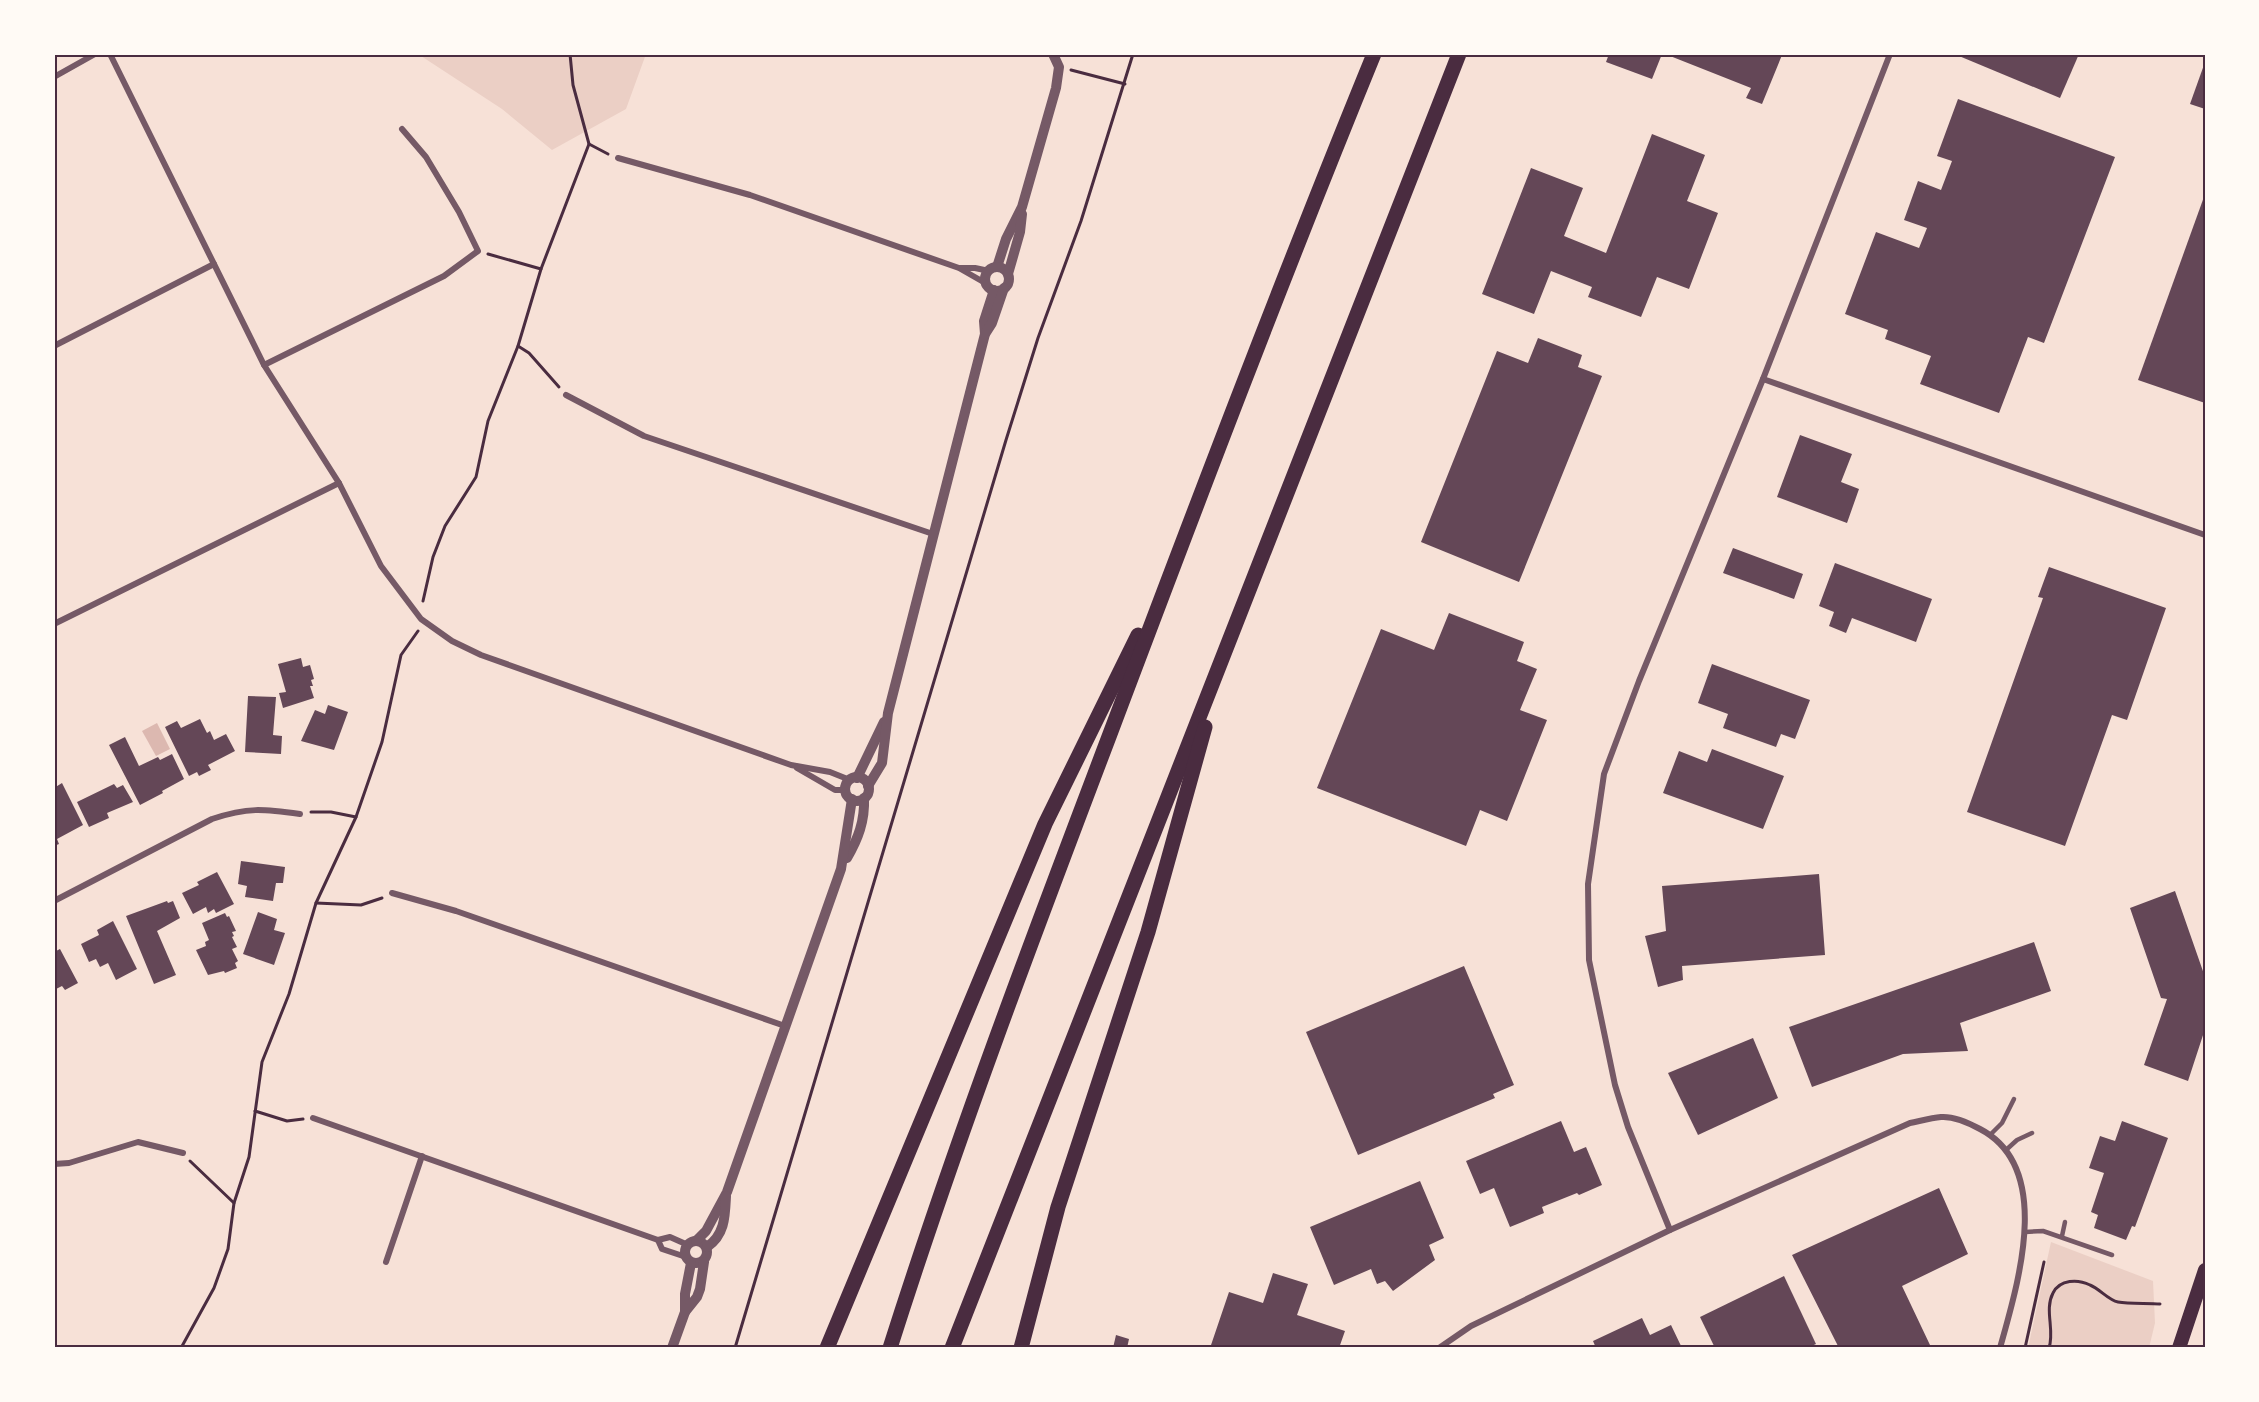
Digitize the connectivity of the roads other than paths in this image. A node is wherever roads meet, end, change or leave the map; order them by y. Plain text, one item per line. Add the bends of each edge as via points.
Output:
1 (95, 54) edge
2 (110, 54) edge
3 (1053, 54) edge
4 (1374, 54) edge
5 (1459, 54) edge
6 (1890, 54) edge
7 (54, 77) edge
8 (402, 129) dead end
9 (618, 158) road end
10 (1022, 207) junction
11 (214, 264) junction
12 (959, 268) junction
13 (993, 269) junction
14 (1008, 274) junction
15 (995, 287) junction
16 (54, 346) edge
17 (264, 364) junction
18 (1763, 379) junction
19 (566, 395) road end
20 (339, 483) junction
21 (933, 534) junction
22 (2205, 535) edge
23 (1177, 554) junction
24 (54, 624) edge
25 (1228, 646) junction
26 (888, 713) junction
27 (791, 765) junction
28 (868, 786) junction
29 (851, 787) junction
30 (864, 798) junction
31 (300, 814) road end
32 (841, 869) junction
33 (392, 893) road end
34 (54, 901) edge
35 (785, 1026) junction
36 (2014, 1099) dead end
37 (313, 1118) road end
38 (2032, 1133) dead end
39 (1990, 1134) junction
40 (2006, 1150) junction
41 (183, 1153) road end
42 (422, 1156) junction
43 (54, 1164) edge
44 (727, 1192) junction
45 (2065, 1222) dead end
46 (1670, 1230) junction
47 (2025, 1232) junction
48 (2062, 1236) junction
49 (658, 1240) junction
50 (692, 1243) junction
51 (707, 1247) junction
52 (2112, 1255) dead end
53 (688, 1260) junction
54 (386, 1262) dead end
55 (704, 1262) junction
56 (2205, 1270) edge
57 (685, 1312) junction
58 (672, 1348) edge
59 (827, 1348) edge
60 (890, 1348) edge
61 (952, 1348) edge
62 (1021, 1348) edge
63 (1439, 1348) edge
64 (2000, 1348) edge
65 (2179, 1348) edge

1 - 7 street
2 - 11 street
3 - 10 street via 1059,67 1056,88
4 - 23 highway
5 - 25 highway
6 - 18 street
8 - 17 street via 426,157 478,251 444,276
9 - 12 street via 750,195
10 - 13 street
10 - 14 street via 1020,232
11 - 16 street
11 - 17 street
12 - 13 street
12 - 15 street
13 - 14 street
13 - 15 street via 986,277
14 - 15 street via 1009,282
15 - 21 street via 992,323 985,334
17 - 20 street
18 - 22 street
18 - 46 street via 1604,774 1588,884 1589,960 1615,1086
19 - 21 street via 644,436
20 - 24 street
20 - 27 street via 381,566 421,619 452,641 481,655
21 - 26 street
23 - 59 highway via 1045,824
23 - 60 highway via 988,1056
25 - 61 highway
25 - 62 highway via 1148,932 1058,1207
26 - 28 street via 882,763
26 - 29 street
27 - 29 street via 830,772
27 - 29 street via 835,789
28 - 29 street via 864,780
28 - 30 street
29 - 30 street via 858,801
29 - 32 street
30 - 32 street via 865,814 856,842
31 - 34 street via 261,808 212,819
32 - 35 street
33 - 35 street via 456,911
35 - 44 street
36 - 39 lane via 2002,1122
37 - 42 street
38 - 40 lane
39 - 40 street
39 - 46 street via 1969,1123 1943,1117 1910,1123
40 - 47 street via 2022,1187
41 - 43 street via 138,1142
42 - 49 street
42 - 54 street
44 - 50 street via 706,1231
44 - 51 street via 720,1234
45 - 48 lane
46 - 63 street via 1471,1326
47 - 48 lane
47 - 64 street
48 - 52 lane
49 - 50 street via 670,1237
49 - 53 street via 662,1249
50 - 51 street via 701,1242
50 - 53 street via 685,1251
51 - 55 street
53 - 55 street via 695,1264
53 - 57 street
55 - 57 street via 697,1297
56 - 65 main road
57 - 58 street

